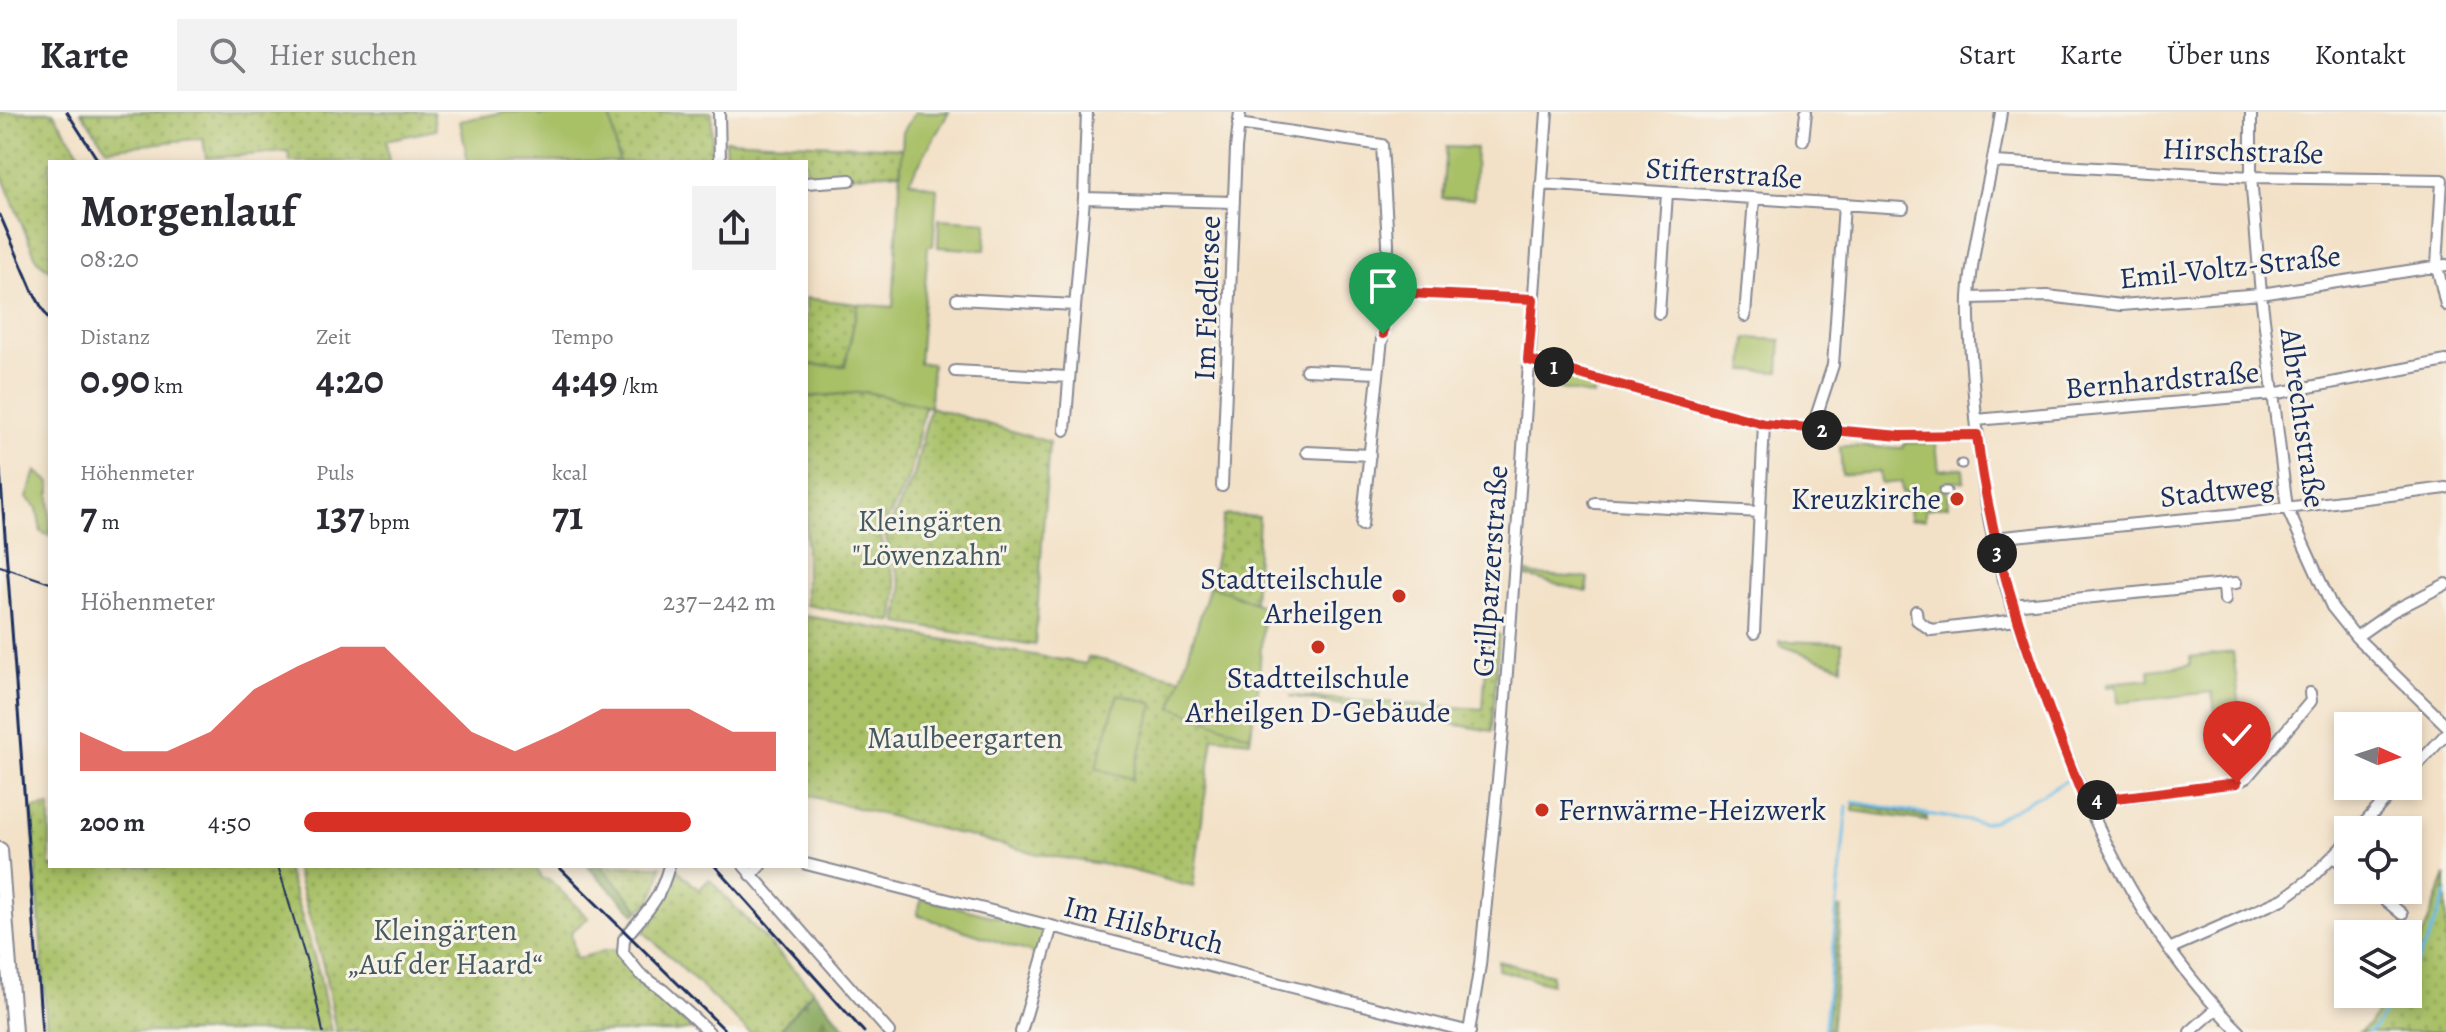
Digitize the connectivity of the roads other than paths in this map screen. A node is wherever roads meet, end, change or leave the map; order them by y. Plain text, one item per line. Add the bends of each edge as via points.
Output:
1 (719, 112) edge
2 (1087, 112) edge
3 (1240, 112) edge
4 (1547, 112) edge
5 (1806, 112) edge
6 (2001, 112) edge
7 (2251, 112) edge
8 (1238, 124) junction
9 (1803, 140) dead end
10 (720, 160) edge
11 (1995, 162) junction
12 (2251, 177) junction
13 (850, 180) dead end
14 (808, 183) edge
15 (1541, 184) junction
16 (1667, 193) junction
17 (1084, 198) junction
18 (1754, 199) junction
19 (1234, 202) junction
20 (1844, 205) junction
21 (2443, 207) edge
22 (1903, 208) dead end
23 (2442, 265) edge
24 (1387, 292) junction
25 (2261, 294) junction
26 (1969, 298) junction
27 (957, 299) dead end
28 (1533, 299) junction
29 (1075, 305) junction
30 (2446, 305) edge
31 (1659, 313) dead end
32 (1745, 316) dead end
33 (1528, 360) junction
34 (2446, 361) edge
35 (1306, 370) dead end
36 (955, 371) dead end
37 (1378, 373) junction
38 (1069, 377) junction
39 (2273, 394) junction
40 (1976, 420) junction
41 (1764, 424) junction
42 (1812, 429) junction
43 (1065, 430) dead end
44 (1977, 435) junction
45 (1307, 452) dead end
46 (1370, 455) junction
47 (1222, 486) dead end
48 (2446, 488) edge
49 (1595, 503) dead end
50 (2287, 508) junction
51 (1760, 512) junction
52 (1362, 525) dead end
53 (1993, 538) junction
54 (2446, 584) edge
55 (2225, 600) dead end
56 (2012, 605) junction
57 (1916, 611) dead end
58 (2017, 620) junction
59 (1754, 633) dead end
60 (2356, 637) junction
61 (2310, 693) dead end
62 (2446, 725) edge
63 (2446, 734) edge
64 (2422, 760) edge
65 (2385, 800) edge
66 (2085, 802) junction
67 (2371, 816) edge
68 (0, 850) edge
69 (2334, 857) edge
70 (808, 865) edge
71 (668, 868) edge
72 (748, 871) edge
73 (2390, 904) edge
74 (2402, 914) dead end
75 (1052, 926) junction
76 (2169, 949) junction
77 (2216, 1009) junction
78 (14, 1032) edge
79 (709, 1032) edge
80 (889, 1032) edge
81 (1021, 1032) edge
82 (1470, 1032) edge
83 (2190, 1032) edge
84 (2240, 1032) edge

1 - 10 street
2 - 17 street
3 - 8 street, Im Fiedlersee
4 - 15 street, Grillparzerstraße
5 - 9 street
6 - 11 street
7 - 12 street, Albrechtstraße
8 - 19 street, Im Fiedlersee
8 - 24 street via 1382,145
11 - 12 street, Hirschstraße
11 - 26 street
12 - 21 street, Hirschstraße via 2442,180
12 - 25 street, Albrechtstraße
13 - 14 street
15 - 16 street, Stifterstraße
15 - 28 street, Grillparzerstraße
16 - 18 street, Stifterstraße
16 - 31 street
17 - 19 street
17 - 29 street
18 - 20 street, Stifterstraße
18 - 32 street
19 - 47 street, Im Fiedlersee
20 - 22 street, Stifterstraße
20 - 42 street via 1833,365
21 - 23 street
23 - 25 street, Emil-Voltz-Straße
23 - 30 street
24 - 28 street
24 - 37 street
25 - 26 street, Emil-Voltz-Straße via 2121,305 2048,296
25 - 39 street, Albrechtstraße
26 - 40 street
27 - 29 street via 977,294
28 - 33 street, Grillparzerstraße
29 - 38 street
33 - 41 street
33 - 82 street, Grillparzerstraße via 1502,736
34 - 39 street, Bernhardstraße
35 - 37 street
36 - 38 street
37 - 46 street
38 - 43 street
39 - 40 street, Bernhardstraße
39 - 50 street, Albrechtstraße
40 - 44 street
41 - 42 street
41 - 51 street
42 - 44 street
44 - 53 street
45 - 46 street
46 - 52 street
48 - 50 street, Stadtweg
49 - 51 street
50 - 53 street, Stadtweg
50 - 60 street, Albrechtstraße via 2332,607
51 - 59 street
53 - 56 street
54 - 60 street
55 - 56 street via 2230,583
56 - 58 street
57 - 58 street via 1917,620 1931,630
58 - 66 street
60 - 62 street, Albrechtstraße
61 - 66 street via 2311,701 2237,783
63 - 64 street
65 - 67 street
66 - 76 street
68 - 78 main road
69 - 76 street via 2283,899
70 - 75 street, Im Hilsbruch
71 - 79 street via 650,910 622,942 623,953
72 - 80 street
73 - 74 street
75 - 81 street
75 - 82 street, Im Hilsbruch
76 - 77 street
77 - 83 street
77 - 84 street

